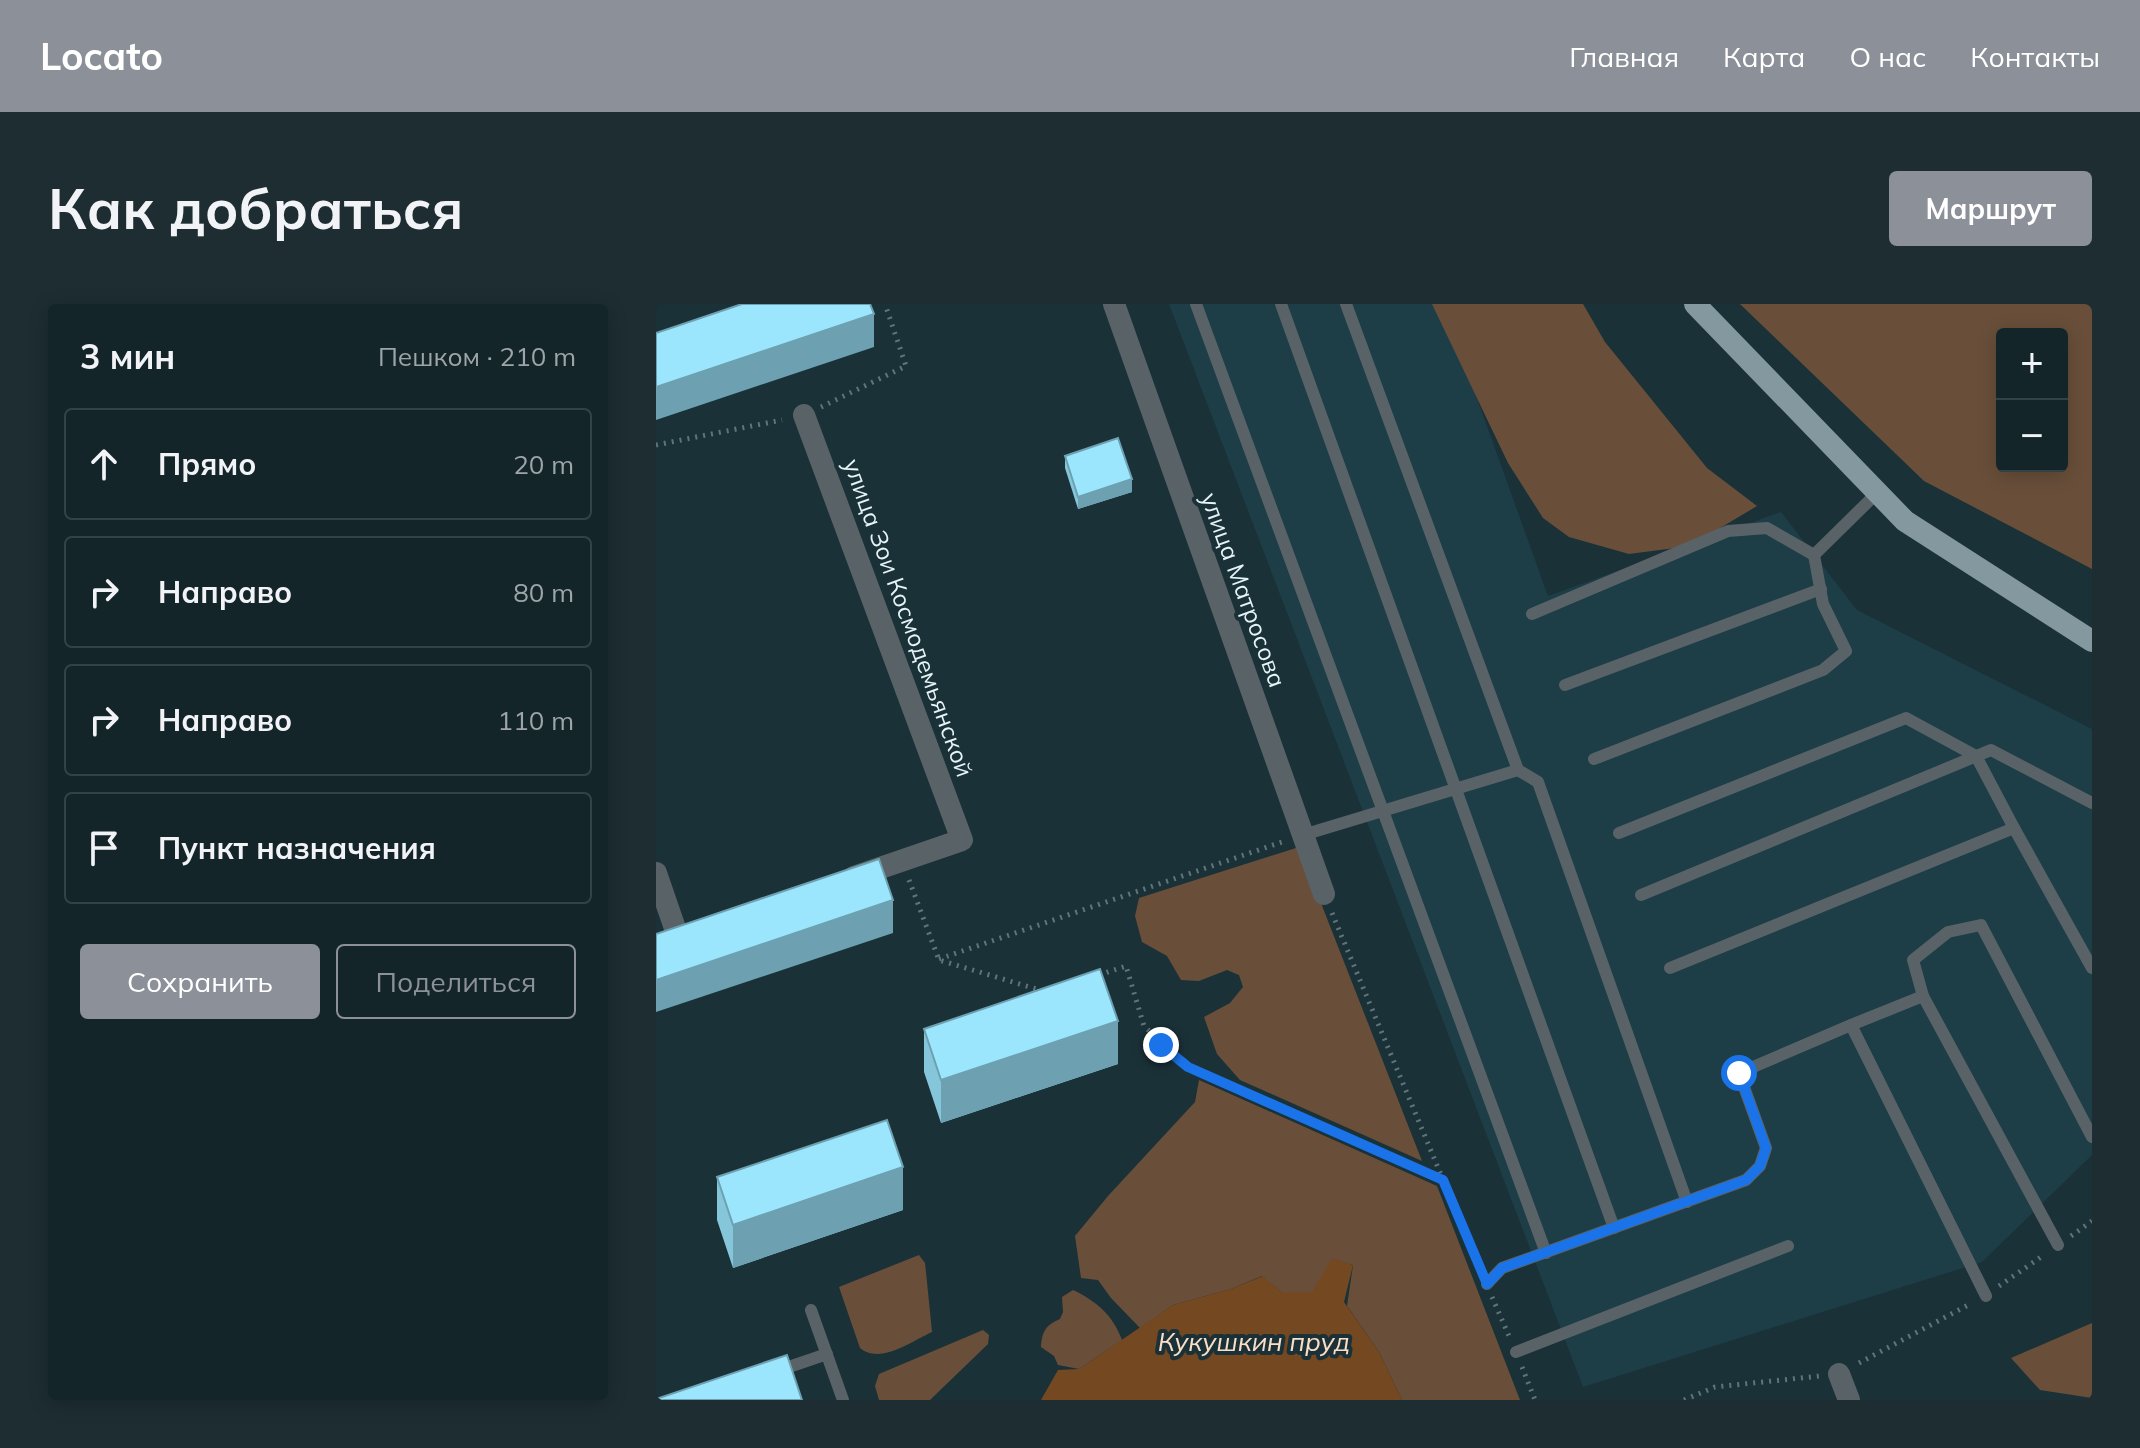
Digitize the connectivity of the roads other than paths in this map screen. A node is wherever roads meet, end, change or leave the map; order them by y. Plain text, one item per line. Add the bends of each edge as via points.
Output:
1 (1114, 304) edge
2 (1196, 304) edge
3 (1281, 304) edge
4 (1346, 304) edge
5 (1695, 304) edge
6 (804, 415) dead end
7 (1877, 493) junction
8 (1814, 555) junction
9 (1821, 589) junction
10 (1532, 614) dead end
11 (2092, 641) edge
12 (1565, 685) dead end
13 (1976, 756) junction
14 (1594, 759) dead end
15 (1518, 770) junction
16 (1455, 789) junction
17 (2092, 803) edge
18 (1383, 811) junction
19 (2014, 828) junction
20 (1619, 833) dead end
21 (1303, 835) junction
22 (656, 873) edge
23 (827, 886) edge
24 (1324, 894) road end
25 (1641, 895) dead end
26 (656, 945) edge
27 (1670, 968) dead end
28 (2092, 968) edge
29 (1923, 996) junction
30 (1851, 1025) junction
31 (2092, 1137) edge
32 (1687, 1202) junction
33 (1614, 1228) junction
34 (2058, 1245) road end
35 (1788, 1246) dead end
36 (1546, 1253) junction
37 (1487, 1284) road end
38 (1986, 1296) road end
39 (811, 1310) dead end
40 (1516, 1352) road end
41 (827, 1354) junction
42 (1839, 1374) road end
43 (767, 1375) edge
44 (843, 1400) edge
45 (1849, 1400) edge

1 - 21 street, улица Матросова
2 - 18 lane
3 - 16 lane
4 - 15 lane
5 - 7 main road
6 - 23 street, улица Зои Космодемьянской via 962,840
7 - 8 lane
7 - 11 main road via 1905,521
8 - 9 lane
8 - 10 lane via 1767,528 1728,531
9 - 12 lane
9 - 14 lane via 1846,651 1823,670
13 - 17 lane via 1991,750
13 - 19 lane
13 - 20 lane via 1906,718
13 - 25 lane
15 - 16 lane
15 - 32 lane via 1538,782
16 - 18 lane
16 - 33 lane
18 - 21 lane
18 - 36 lane
19 - 27 lane
19 - 28 lane
21 - 24 street, улица Матросова
22 - 26 street via 686,935
29 - 30 lane
29 - 31 lane via 1913,960 1948,932 1981,925
29 - 34 lane
30 - 32 lane via 1739,1073 1766,1148 1760,1166 1746,1180
30 - 38 lane
32 - 33 lane
33 - 36 lane
35 - 40 lane
36 - 37 lane via 1502,1268
39 - 41 lane
41 - 43 lane
41 - 44 lane
42 - 45 street

